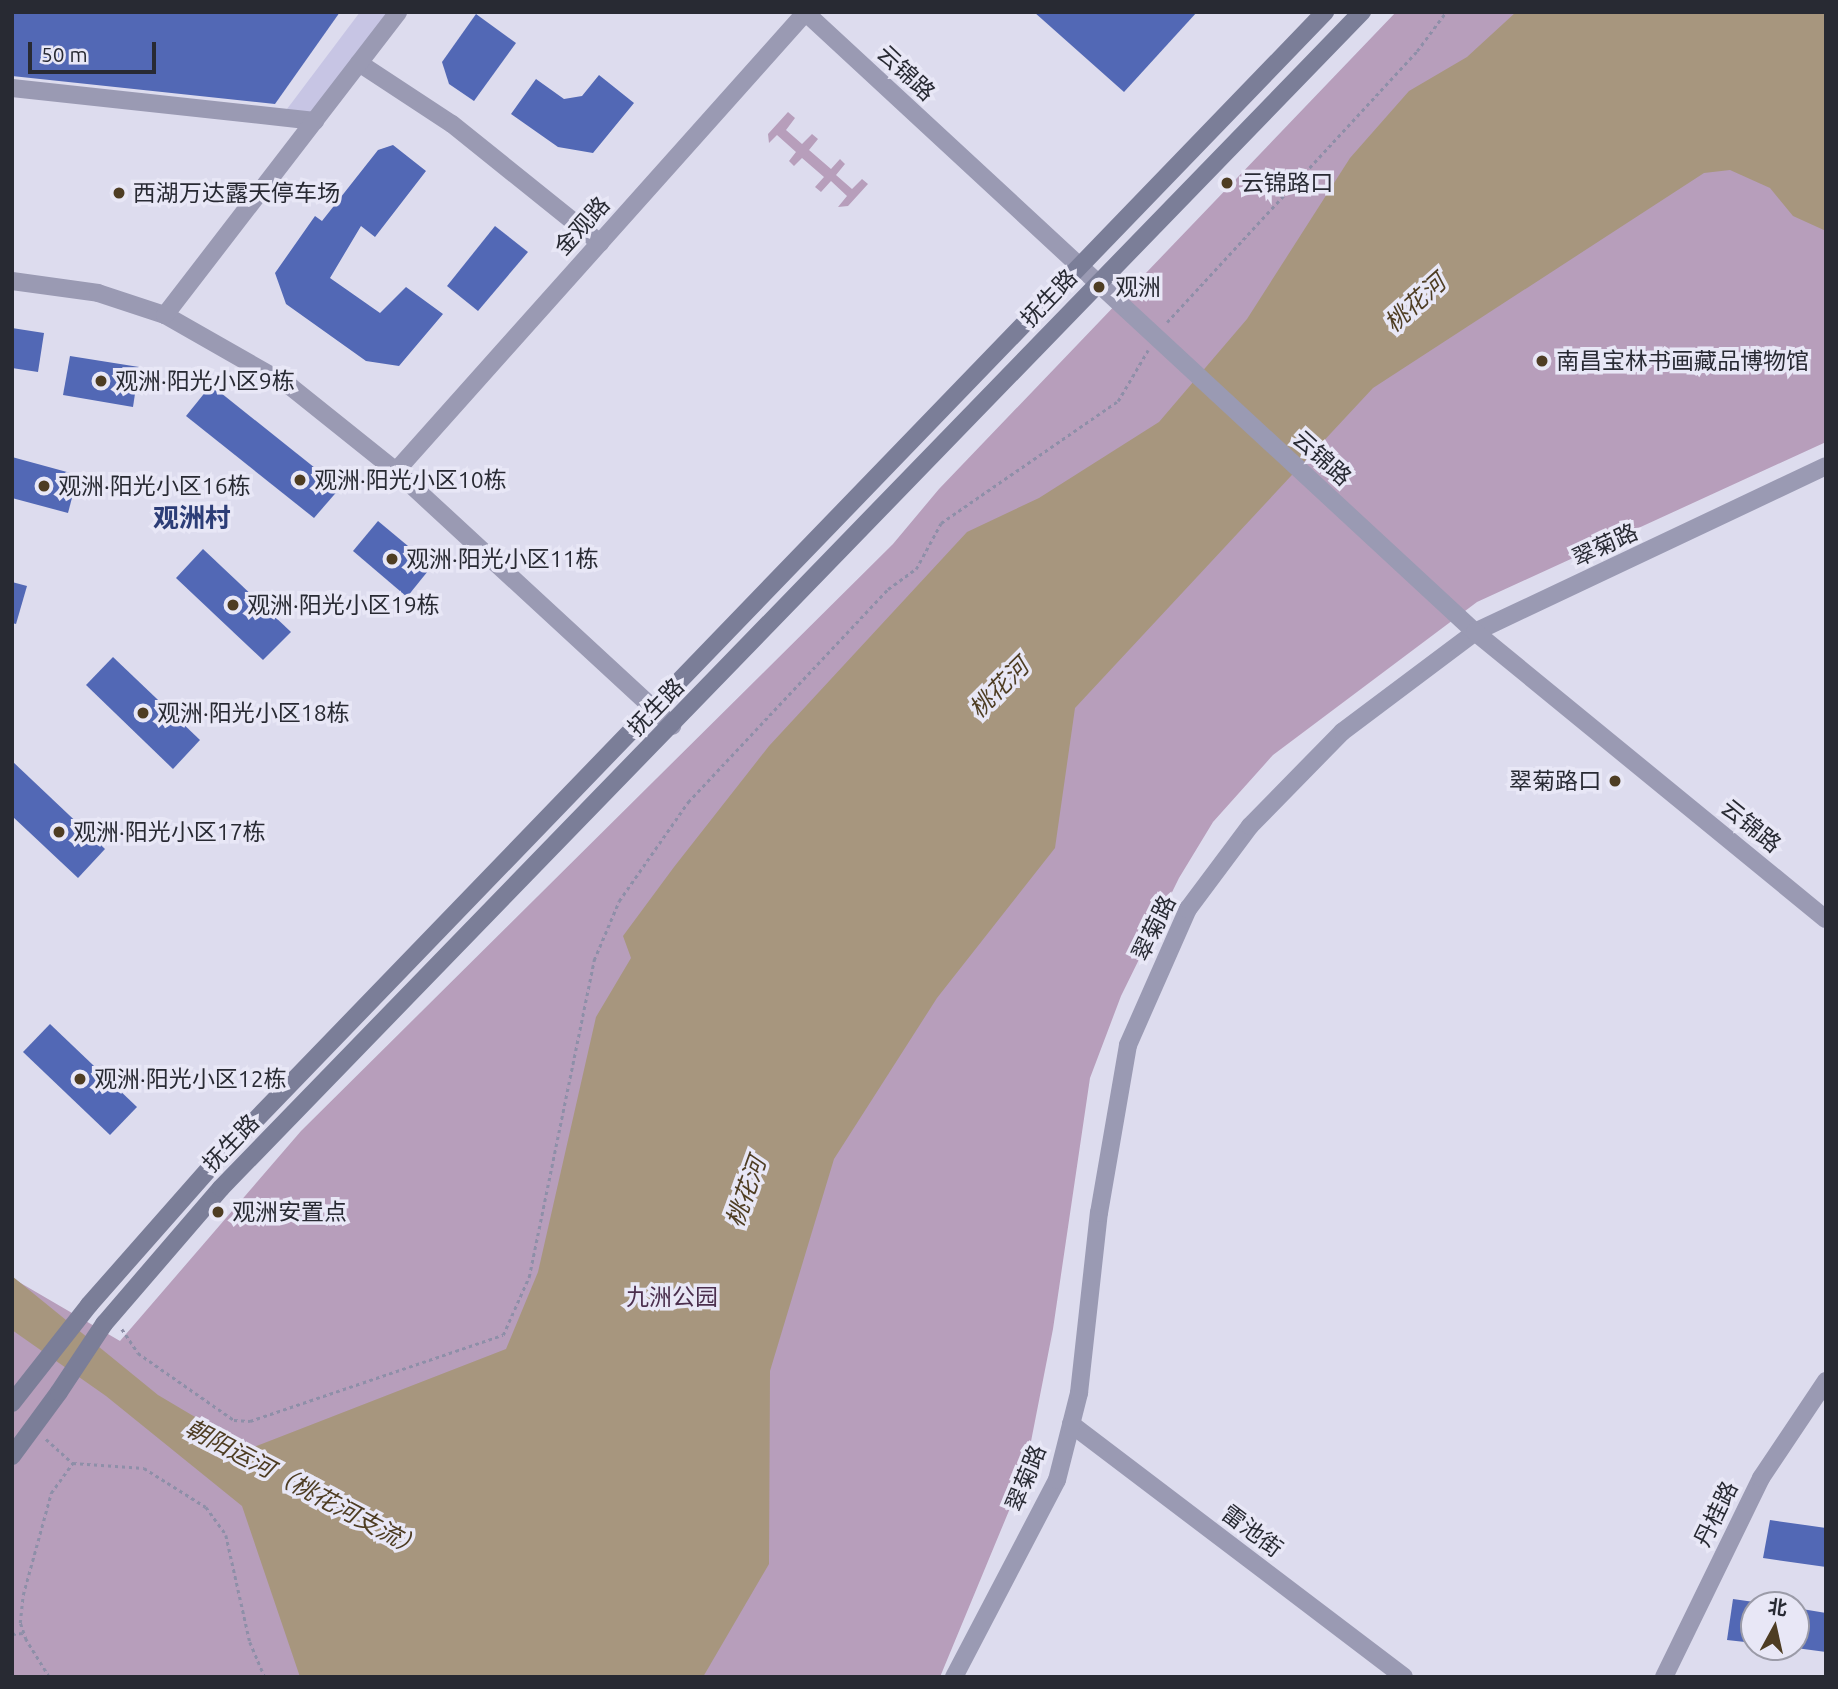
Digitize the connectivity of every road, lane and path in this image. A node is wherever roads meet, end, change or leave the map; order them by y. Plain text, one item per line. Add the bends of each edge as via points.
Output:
1 (398, 12) edge
2 (805, 12) edge
3 (1325, 12) edge
4 (1362, 12) edge
5 (1446, 12) edge
6 (359, 63) junction
7 (12, 88) edge
8 (315, 121) junction
9 (600, 243) junction
10 (1077, 265) junction
11 (12, 281) edge
12 (1096, 284) junction
13 (166, 315) junction
14 (1154, 339) junction
15 (1826, 466) edge
16 (396, 471) junction
17 (1475, 632) junction
18 (653, 708) junction
19 (672, 726) junction
20 (1826, 919) edge
21 (108, 1319) junction
22 (1826, 1381) edge
23 (12, 1404) edge
24 (1071, 1424) junction
25 (33, 1428) junction
26 (12, 1456) edge
27 (73, 1463) junction
28 (23, 1633) junction
29 (12, 1634) edge
30 (49, 1677) edge
31 (265, 1677) edge
32 (954, 1677) edge
33 (1404, 1677) edge
34 (1664, 1677) edge

1 - 6 street
2 - 9 street, 金观路
2 - 10 street, 云锦路
3 - 10 main road, 抚生路
4 - 12 main road, 抚生路
5 - 14 path via 1417,51 1183,300
6 - 8 street
6 - 9 street via 452,124
7 - 8 street
8 - 13 street
9 - 16 street, 金观路
10 - 12 street, 云锦路
10 - 18 main road, 抚生路
11 - 13 street via 98,293
12 - 14 street, 云锦路
12 - 19 main road, 抚生路
13 - 16 street via 290,387
14 - 17 street, 云锦路
14 - 21 path via 1118,401 941,523 916,569 888,589 688,802 619,901 594,960 529,1277 503,1335 250,1422 234,1420 138,1353
15 - 17 street, 翠菊路
16 - 18 street
17 - 20 street, 云锦路
17 - 24 street, 翠菊路 via 1342,732 1251,826 1188,909 1128,1045 1099,1213 1079,1393
18 - 19 street
18 - 23 main road, 抚生路 via 214,1163 89,1305
19 - 21 main road, 抚生路 via 221,1188
21 - 25 main road, 抚生路, bridge
22 - 34 street, 丹桂路 via 1761,1478
24 - 32 street, 翠菊路 via 1057,1480
24 - 33 street, 雷池街
25 - 26 main road, 抚生路
25 - 27 path
27 - 28 path via 51,1493 28,1567 20,1623
27 - 31 path via 144,1468 206,1507 226,1535 250,1642
28 - 29 path
28 - 30 path

